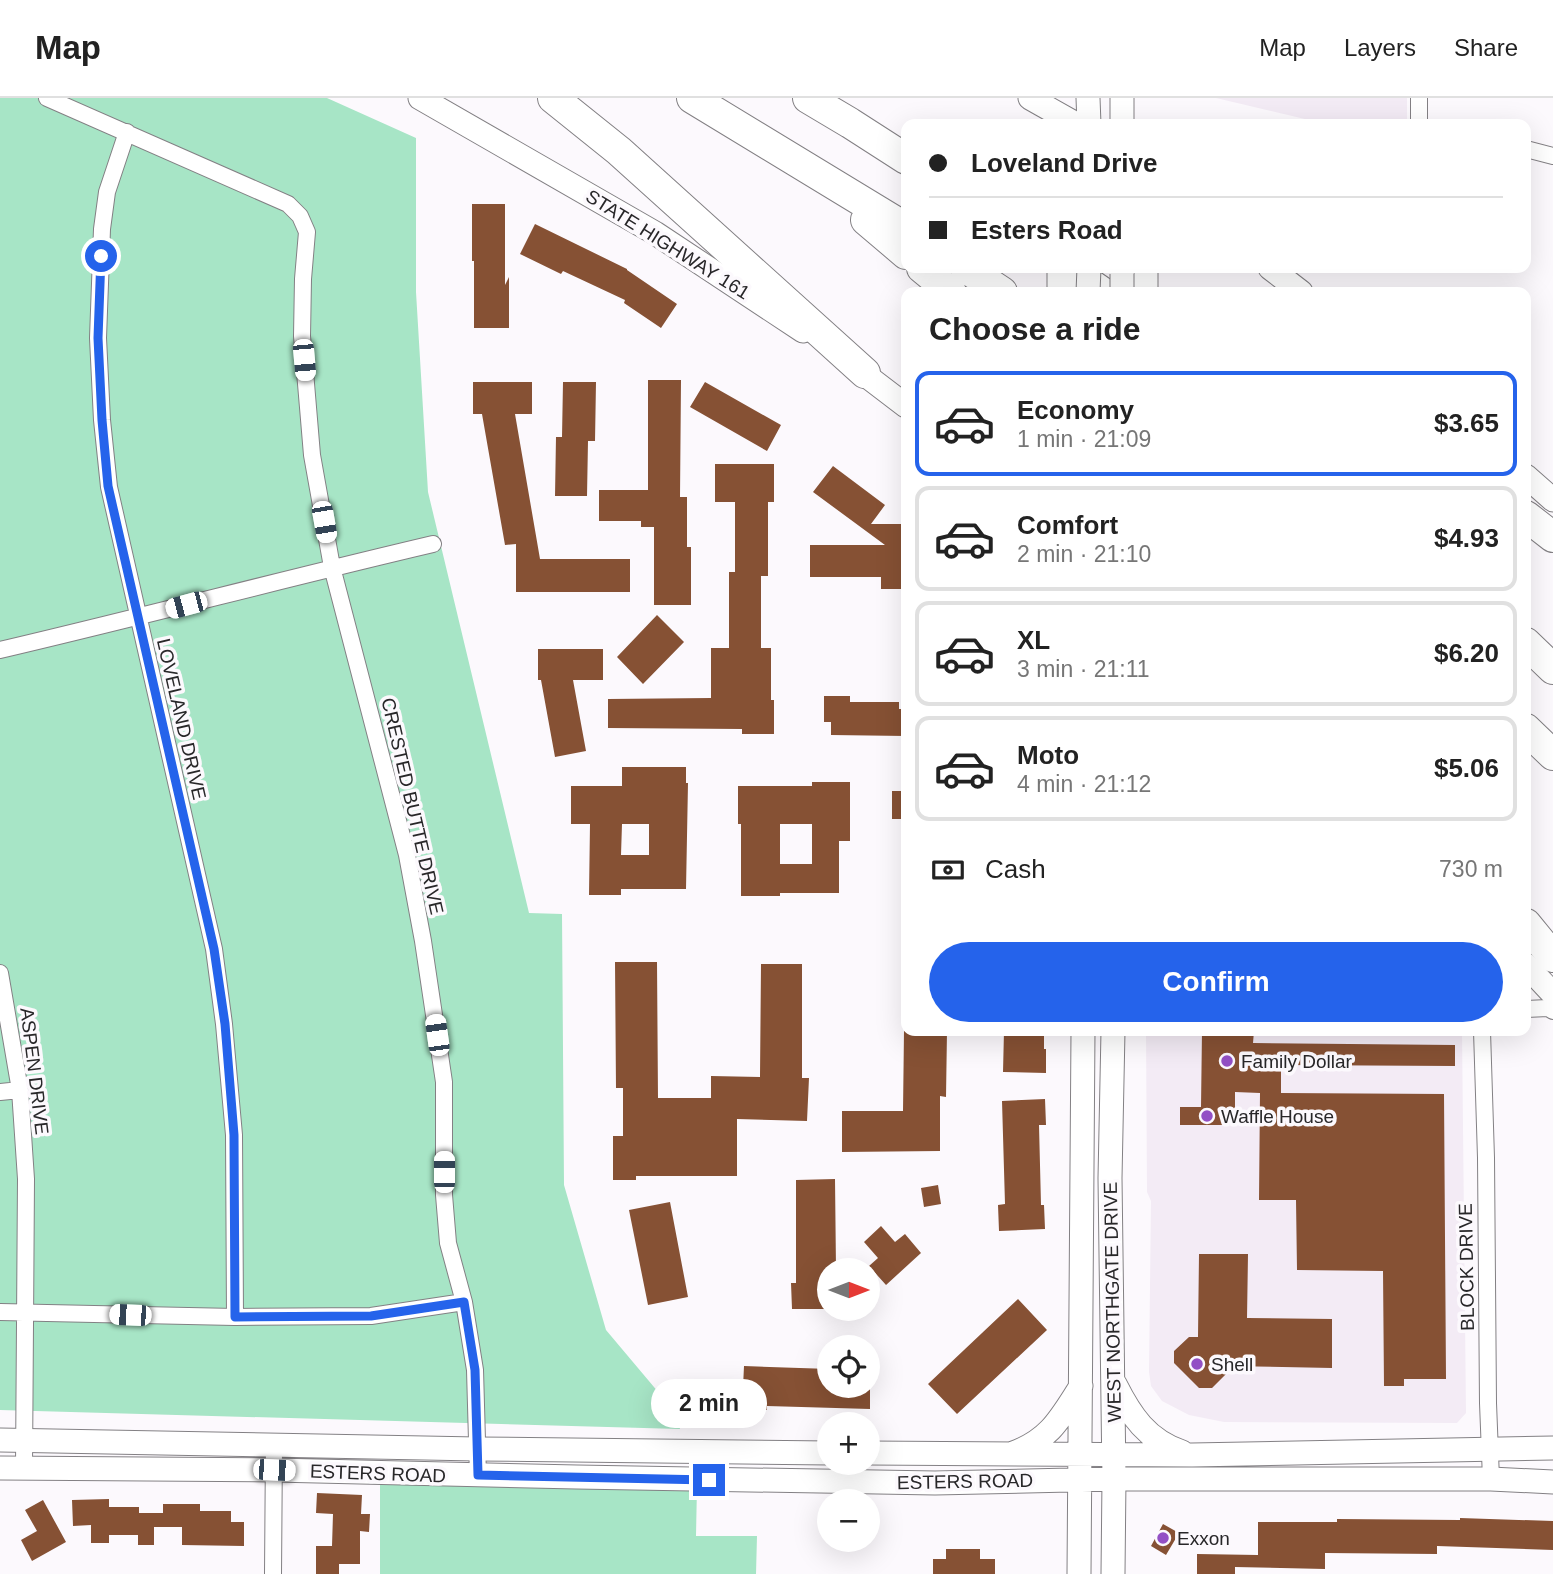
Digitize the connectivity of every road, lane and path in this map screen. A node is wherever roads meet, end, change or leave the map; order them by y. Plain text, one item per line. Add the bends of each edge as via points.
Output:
1 (47, 98) edge
2 (420, 98) edge
3 (553, 98) edge
4 (692, 98) edge
5 (808, 98) edge
6 (1088, 98) edge
7 (1122, 98) edge
8 (1419, 98) edge
9 (1032, 99) edge
10 (1043, 119) edge
11 (1067, 119) edge
12 (1089, 119) edge
13 (1122, 119) edge
14 (1419, 119) edge
15 (127, 132) junction
16 (1531, 150) edge
17 (901, 156) edge
18 (1553, 156) edge
19 (796, 161) junction
20 (901, 225) edge
21 (901, 250) edge
22 (928, 273) edge
23 (974, 273) edge
24 (1074, 273) edge
25 (1115, 273) edge
26 (1276, 273) edge
27 (945, 287) edge
28 (994, 287) edge
29 (1095, 287) edge
30 (1139, 287) edge
31 (1295, 287) edge
32 (866, 373) junction
33 (901, 402) edge
34 (1531, 481) edge
35 (1553, 500) edge
36 (1531, 520) edge
37 (1553, 537) edge
38 (433, 544) dead end
39 (332, 567) junction
40 (138, 618) junction
41 (1531, 648) edge
42 (0, 650) edge
43 (1553, 669) edge
44 (1531, 734) edge
45 (1553, 755) edge
46 (1531, 930) edge
47 (1553, 957) edge
48 (1531, 970) edge
49 (0, 973) edge
50 (1553, 994) edge
51 (1531, 1009) edge
52 (1553, 1011) edge
53 (1083, 1036) edge
54 (1113, 1036) edge
55 (1482, 1036) edge
56 (1493, 1036) edge
57 (1482, 1054) junction
58 (20, 1090) junction
59 (0, 1092) edge
60 (1082, 1174) junction
61 (1110, 1174) junction
62 (464, 1302) junction
63 (0, 1312) edge
64 (26, 1312) junction
65 (235, 1317) junction
66 (1113, 1380) junction
67 (1080, 1386) junction
68 (0, 1440) edge
69 (24, 1440) junction
70 (274, 1445) junction
71 (1553, 1448) edge
72 (477, 1449) junction
73 (1490, 1450) junction
74 (817, 1453) edge
75 (880, 1453) edge
76 (1011, 1454) junction
77 (1080, 1455) junction
78 (1114, 1455) junction
79 (1192, 1455) junction
80 (0, 1468) edge
81 (24, 1468) junction
82 (274, 1470) junction
83 (478, 1475) junction
84 (1114, 1479) junction
85 (1491, 1479) junction
86 (1080, 1480) junction
87 (1553, 1482) edge
88 (273, 1574) edge
89 (1079, 1574) edge
90 (1113, 1574) edge

1 - 15 street
2 - 32 main road, STATE HIGHWAY 161 via 655,233
3 - 32 highway via 619,151
4 - 19 highway
5 - 17 highway
6 - 12 main road
7 - 13 main road
8 - 14 street
9 - 10 main road
9 - 11 main road
15 - 39 street, CRESTED BUTTE DRIVE via 288,204 300,216 307,232 302,337 312,455
15 - 40 street, LOVELAND DRIVE via 107,192 98,338 108,486
16 - 18 street
19 - 20 highway
19 - 21 highway
22 - 27 highway
23 - 28 highway
24 - 29 highway
25 - 30 highway
26 - 31 main road
32 - 33 main road, STATE HIGHWAY 161
34 - 35 main road
36 - 37 highway
38 - 39 street
39 - 40 street
39 - 62 street, CRESTED BUTTE DRIVE via 407,855 423,942 444,1082 448,1243
40 - 42 street
40 - 65 street, LOVELAND DRIVE via 216,962 225,1024 234,1135
41 - 43 highway
44 - 45 highway
46 - 47 highway
48 - 50 main road
49 - 58 street, ASPEN DRIVE
51 - 52 street
53 - 60 main road, WEST NORTHGATE DRIVE
54 - 61 main road, WEST NORTHGATE DRIVE
55 - 57 street, BLOCK DRIVE
56 - 57 street
57 - 73 street, BLOCK DRIVE
58 - 59 street
58 - 64 street, ASPEN DRIVE via 26,1179
60 - 61 main road
60 - 67 main road, WEST NORTHGATE DRIVE
61 - 66 main road, WEST NORTHGATE DRIVE
62 - 65 street via 371,1316
62 - 72 street, CRESTED BUTTE DRIVE via 475,1370
63 - 64 street
64 - 65 street
64 - 69 street, ASPEN DRIVE
66 - 78 main road, WEST NORTHGATE DRIVE
66 - 79 main road via 1127,1408 1153,1437
67 - 76 main road via 1055,1426
67 - 77 main road, WEST NORTHGATE DRIVE
68 - 69 main road, ESTERS ROAD
69 - 70 main road, ESTERS ROAD
69 - 81 street, ASPEN DRIVE
70 - 72 main road, ESTERS ROAD
70 - 82 street
71 - 73 main road, ESTERS ROAD
72 - 74 main road, ESTERS ROAD
72 - 83 street, CRESTED BUTTE DRIVE
73 - 79 main road, ESTERS ROAD
73 - 85 street, BLOCK DRIVE
75 - 76 main road, ESTERS ROAD
76 - 77 main road, ESTERS ROAD
77 - 78 main road, ESTERS ROAD
77 - 86 main road, WEST NORTHGATE DRIVE
78 - 79 main road, ESTERS ROAD
78 - 84 main road, WEST NORTHGATE DRIVE
80 - 81 main road, ESTERS ROAD
81 - 82 main road, ESTERS ROAD
82 - 83 main road, ESTERS ROAD
82 - 88 street
83 - 86 main road, ESTERS ROAD via 934,1483
84 - 85 main road, ESTERS ROAD
84 - 86 main road, ESTERS ROAD
84 - 90 main road, WEST NORTHGATE DRIVE
85 - 87 main road, ESTERS ROAD
86 - 89 main road, WEST NORTHGATE DRIVE

